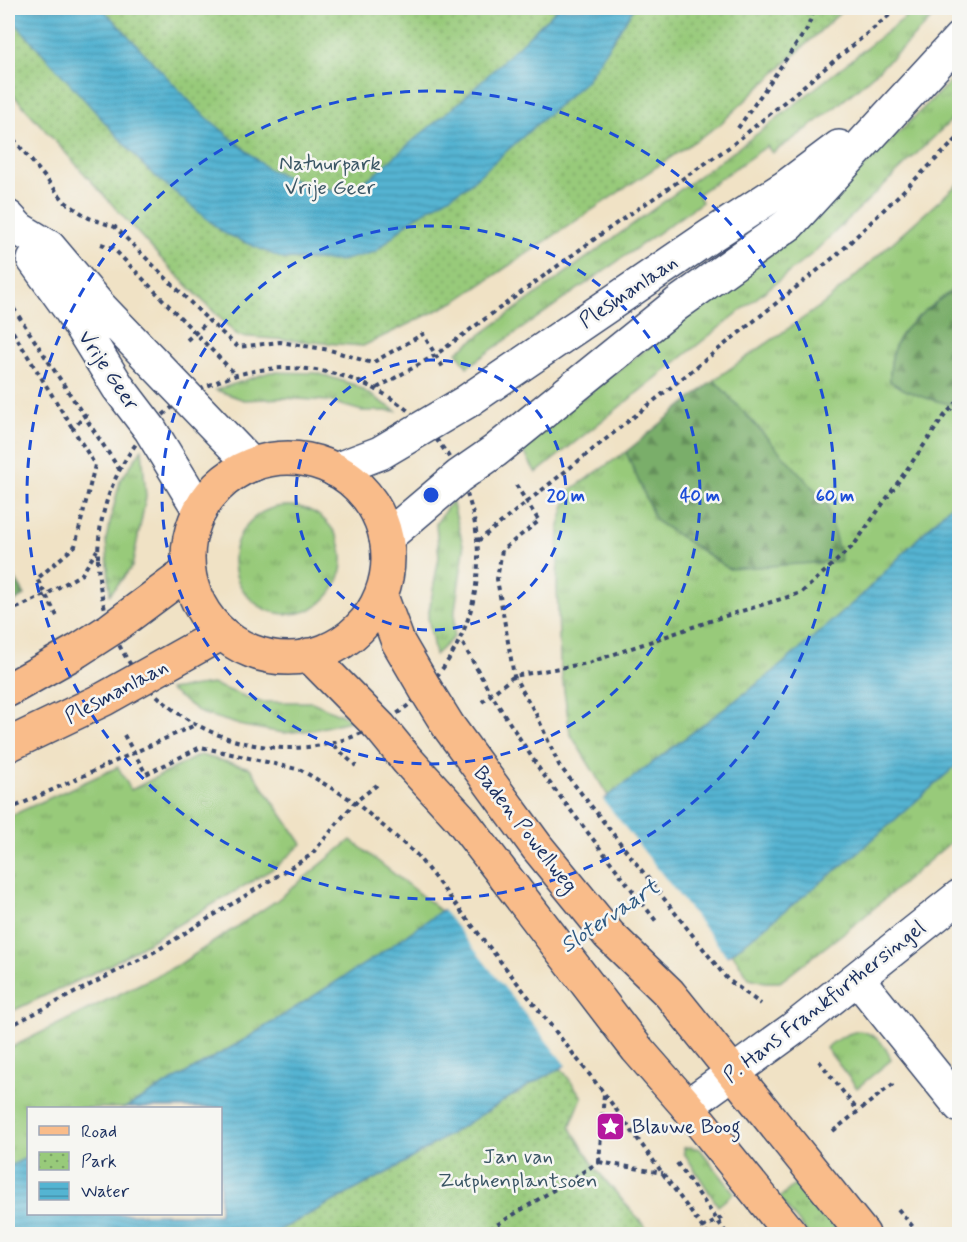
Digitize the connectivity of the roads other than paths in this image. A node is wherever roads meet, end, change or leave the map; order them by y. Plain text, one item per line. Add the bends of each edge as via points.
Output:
1 (960, 38) edge
2 (910, 93) junction
3 (13, 223) edge
4 (252, 465) junction
5 (335, 470) junction
6 (200, 511) junction
7 (386, 538) junction
8 (189, 571) junction
9 (381, 596) junction
10 (222, 633) junction
11 (309, 655) junction
12 (8, 690) edge
13 (8, 745) edge
14 (960, 896) edge
15 (857, 978) junction
16 (733, 1072) junction
17 (687, 1106) junction
18 (960, 1106) edge
19 (791, 1234) edge
20 (863, 1234) edge

1 - 2 street, Plesmanlaan
2 - 5 street, Plesmanlaan via 787,186 466,402 381,453
2 - 7 street, Plesmanlaan via 789,224 677,304
3 - 4 street, Vrije Geer via 49,247 99,306
3 - 6 street, Vrije Geer via 30,256 150,429
4 - 5 main road via 294,458
4 - 6 main road via 222,483
5 - 7 main road via 368,498
6 - 8 main road via 190,540
7 - 9 main road via 388,567
8 - 10 main road via 203,611
8 - 12 main road via 77,651
9 - 11 main road via 353,634
9 - 16 main road, Baden Powellweg via 398,642 431,699 537,847 609,935 669,993
10 - 11 main road via 254,652 291,658
10 - 13 main road, Plesmanlaan via 113,694
11 - 17 main road via 380,727 460,818 637,1048
14 - 15 street, P. Hans Frankfurthersingel
15 - 16 street, P. Hans Frankfurthersingel
15 - 18 street
16 - 17 street, P. Hans Frankfurthersingel
16 - 20 main road, Baden Powellweg
17 - 19 main road

